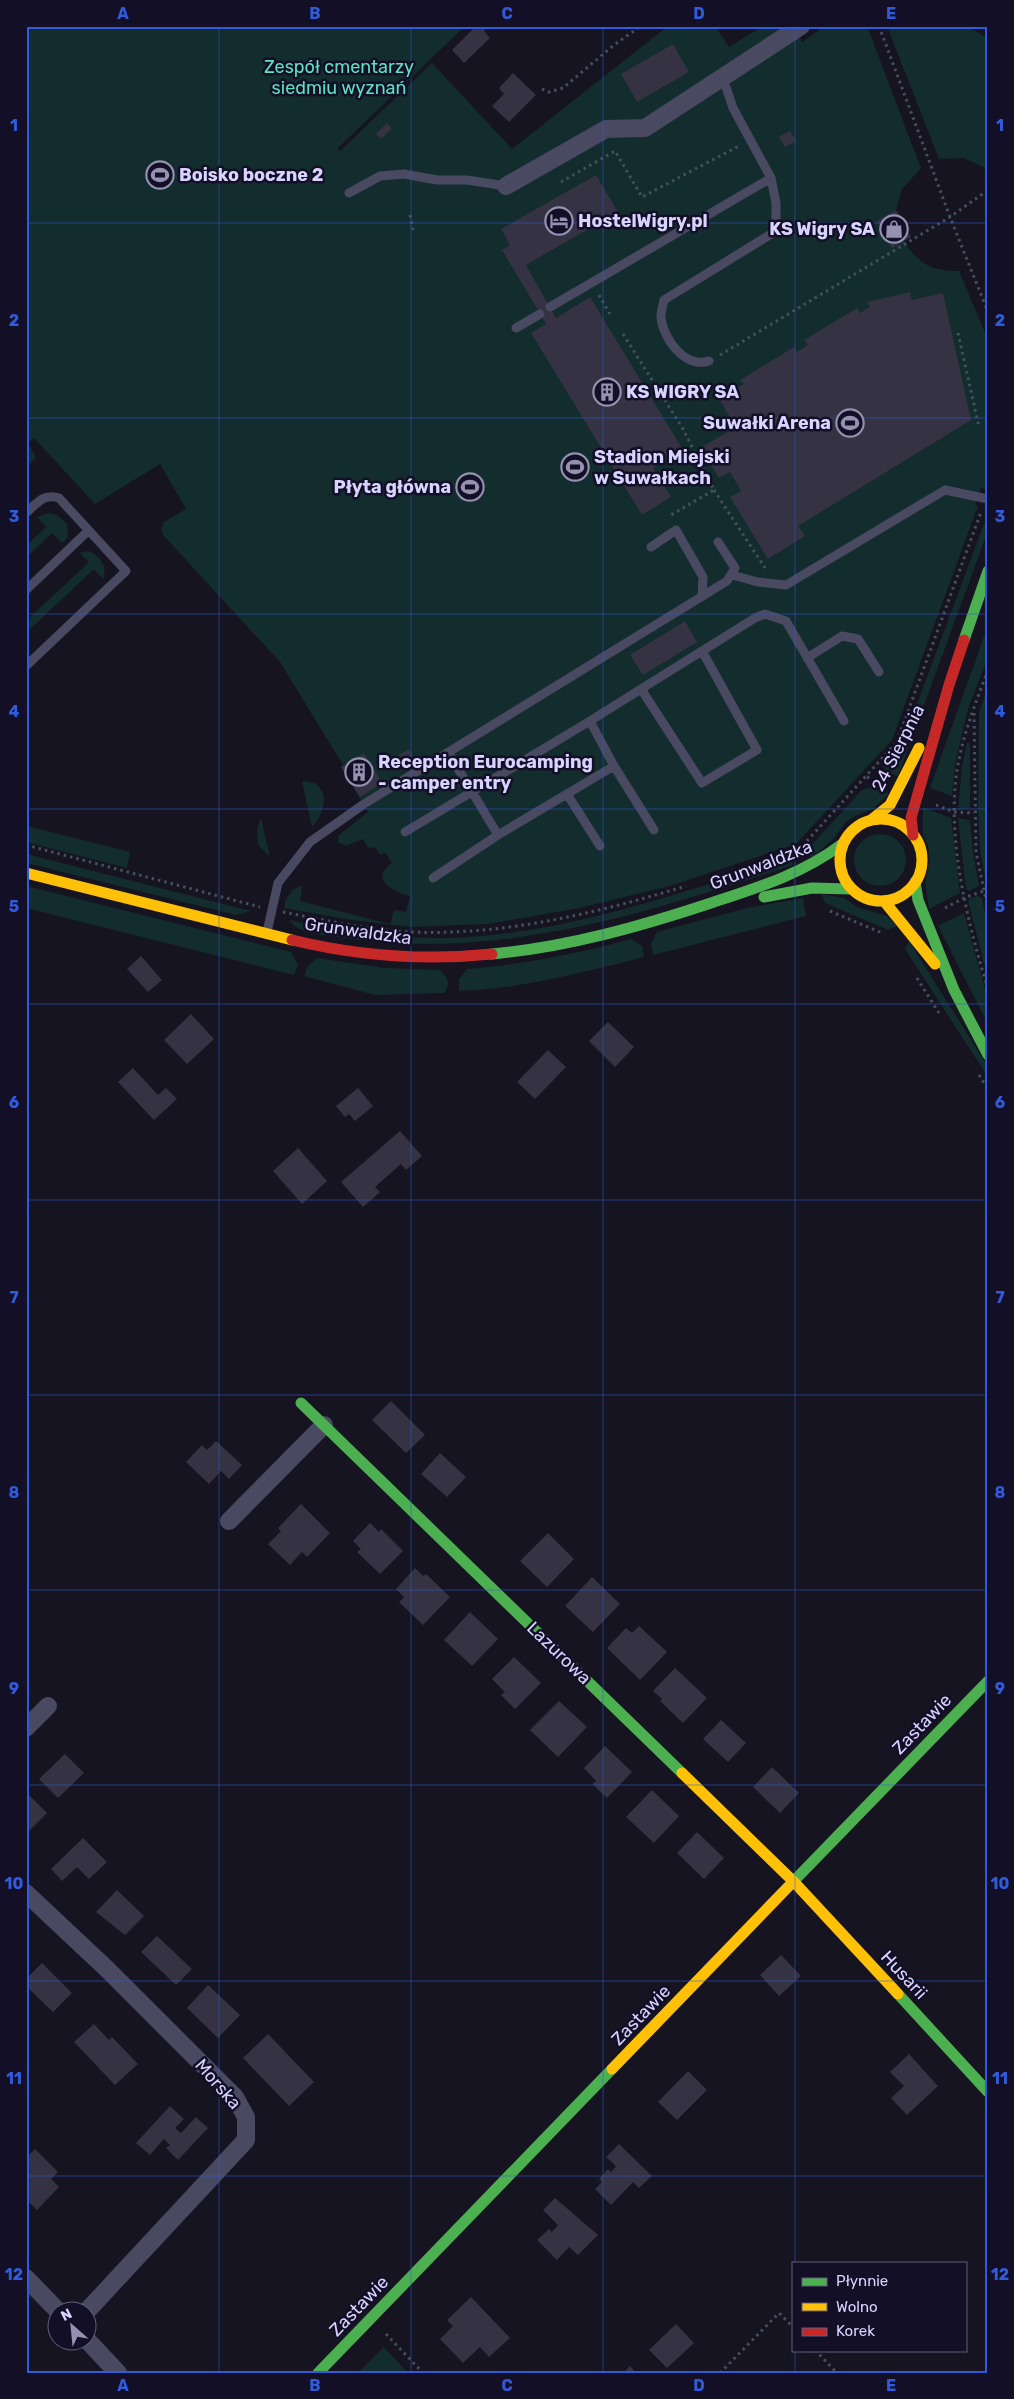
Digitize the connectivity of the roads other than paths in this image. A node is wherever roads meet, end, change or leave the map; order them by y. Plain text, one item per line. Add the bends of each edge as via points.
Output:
1 (801, 26) edge
2 (723, 78) junction
3 (771, 178) junction
4 (506, 186) joint
5 (349, 193) dead end
6 (550, 307) dead end
7 (540, 314) dead end
8 (516, 328) dead end
9 (710, 361) road end
10 (988, 499) edge
11 (26, 513) edge
12 (88, 531) junction
13 (718, 542) dead end
14 (651, 547) dead end
15 (988, 571) edge
16 (732, 575) junction
17 (26, 590) edge
18 (702, 596) junction
19 (702, 651) junction
20 (807, 658) junction
21 (26, 666) edge
22 (879, 672) dead end
23 (949, 685) junction
24 (641, 689) junction
25 (590, 721) junction
26 (844, 721) dead end
27 (448, 752) junction
28 (614, 766) junction
29 (472, 791) junction
30 (567, 794) junction
31 (871, 820) junction
32 (654, 830) dead end
33 (405, 832) dead end
34 (913, 835) junction
35 (498, 836) junction
36 (842, 844) junction
37 (600, 846) dead end
38 (26, 873) edge
39 (433, 878) dead end
40 (914, 882) junction
41 (851, 889) junction
42 (884, 901) junction
43 (688, 911) junction
44 (266, 934) junction
45 (954, 990) junction
46 (988, 1056) edge
47 (301, 1403) dead end
48 (324, 1425) junction
49 (229, 1521) dead end
50 (988, 1681) edge
51 (48, 1706) dead end
52 (26, 1728) edge
53 (794, 1882) junction
54 (26, 1894) edge
55 (988, 2092) edge
56 (26, 2278) edge
57 (49, 2302) edge
58 (95, 2302) edge
59 (98, 2352) edge
60 (118, 2373) edge
61 (318, 2373) edge

1 - 2 street
2 - 3 lane via 733,108
2 - 4 street via 645,128 606,128
3 - 6 lane
3 - 9 lane via 776,203 776,231 664,300 661,316 665,332 680,355 703,363
4 - 5 lane via 404,174 380,176
7 - 8 lane
10 - 16 lane via 945,490 786,584 758,582
11 - 12 lane via 50,495 58,498
12 - 17 lane
12 - 21 lane via 126,571
13 - 16 lane via 735,568
14 - 18 lane via 676,530 704,577
15 - 23 street, 24 Sierpnia
16 - 18 lane
18 - 27 lane
19 - 20 lane via 765,614 786,621
19 - 24 lane
19 - 24 lane via 757,750 702,783
20 - 22 lane via 842,636 858,639
20 - 26 lane
23 - 31 street, 24 Sierpnia via 890,805
23 - 34 street, 24 Sierpnia via 911,818
24 - 25 lane
25 - 28 lane
25 - 29 lane
27 - 29 lane
27 - 44 lane via 310,842 278,883
28 - 30 lane
28 - 32 lane
29 - 33 lane
29 - 35 lane
30 - 35 lane
30 - 37 lane
31 - 34 street via 897,822
31 - 36 street via 859,825
34 - 40 street via 921,851 922,864
35 - 39 lane
36 - 41 street via 840,869
36 - 43 street, Grunwaldzka via 825,859 806,869
38 - 44 street, Grunwaldzka
40 - 42 street via 901,896
40 - 45 street via 918,900
41 - 42 street via 864,898
41 - 43 street, Grunwaldzka via 812,888
42 - 45 street
43 - 44 street, Grunwaldzka via 558,944 439,958 387,956
45 - 46 street
47 - 48 street, Lazurowa
48 - 49 street
48 - 53 street, Lazurowa
50 - 53 street, Zastawie
51 - 52 street
53 - 55 street, Husarii
53 - 61 street, Zastawie
54 - 58 street, Morska via 108,1970 235,2097 246,2117 246,2140
56 - 57 street
59 - 60 street

